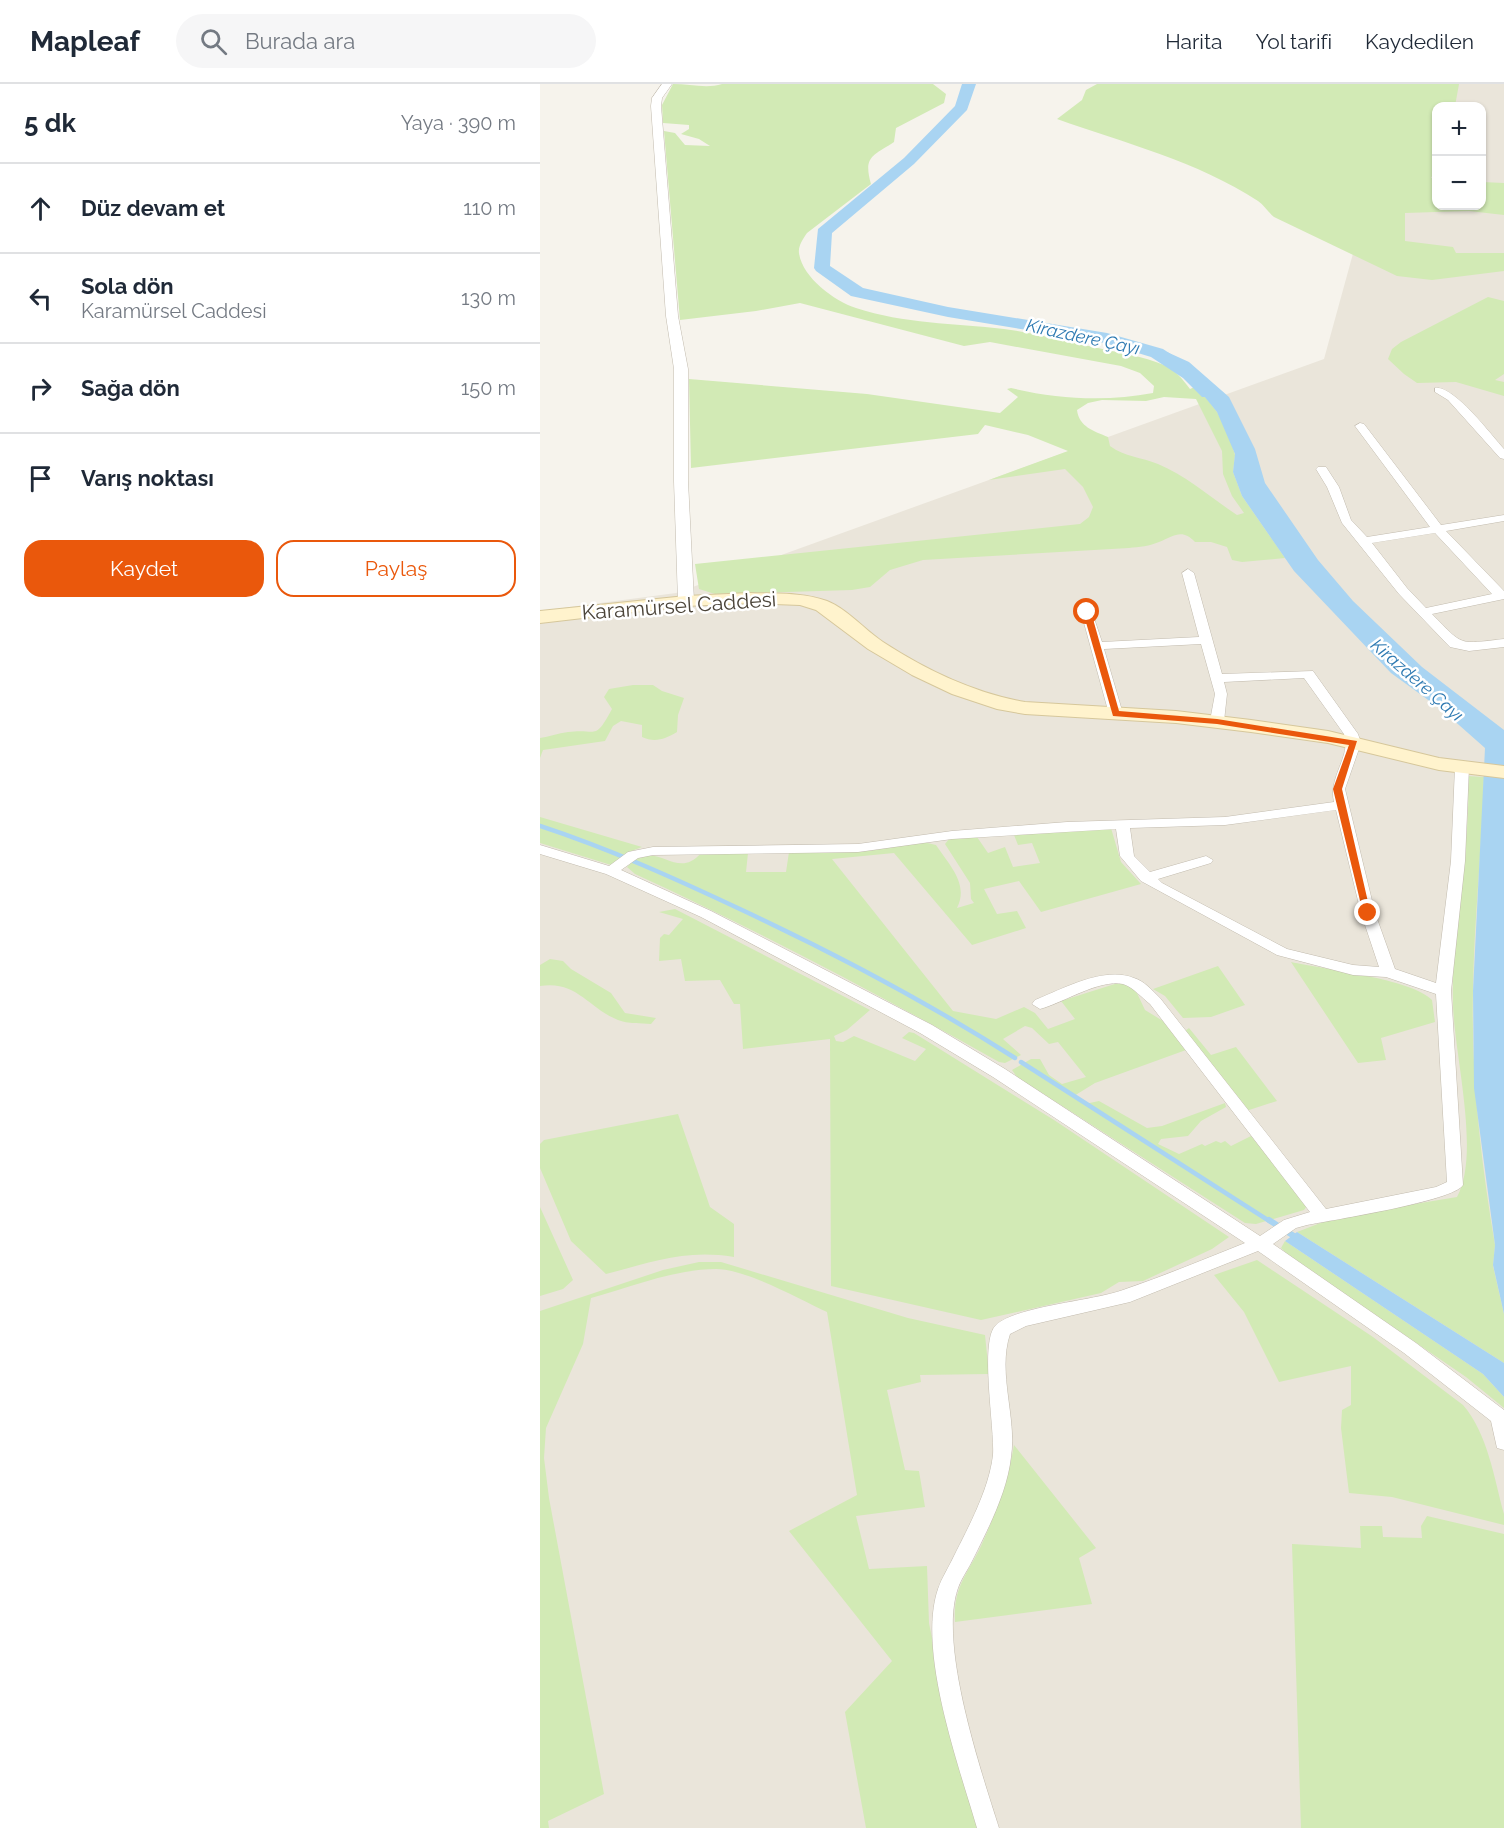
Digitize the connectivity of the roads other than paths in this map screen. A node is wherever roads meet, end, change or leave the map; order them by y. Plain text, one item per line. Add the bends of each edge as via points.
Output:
1 (667, 84) edge
2 (1439, 390) dead end
3 (1360, 426) dead end
4 (1504, 456) edge
5 (1322, 469) dead end
6 (1504, 518) edge
7 (1438, 529) junction
8 (1364, 541) junction
9 (1188, 573) dead end
10 (1502, 595) edge
11 (686, 601) junction
12 (1087, 612) dead end
13 (1424, 612) junction
14 (540, 616) edge
15 (1207, 640) junction
16 (1504, 643) edge
17 (1096, 646) junction
18 (1217, 678) junction
19 (1116, 714) junction
20 (1217, 721) junction
21 (1354, 743) junction
22 (1462, 767) junction
23 (1504, 772) edge
24 (1342, 805) junction
25 (1122, 825) junction
26 (540, 849) edge
27 (1206, 860) dead end
28 (622, 863) junction
29 (1146, 878) junction
30 (1388, 972) junction
31 (1443, 991) junction
32 (1040, 1004) dead end
33 (1321, 1215) junction
34 (1265, 1241) junction
35 (1502, 1418) edge
36 (1504, 1443) edge
37 (988, 1828) edge

1 - 11 street via 656,106 672,316 681,369
2 - 4 street via 1452,398
3 - 7 street
5 - 8 street via 1346,520
6 - 7 street
7 - 8 street
7 - 10 street
8 - 13 street
9 - 15 street
10 - 13 street
11 - 14 main road, Karamürsel Caddesi
11 - 19 main road, Karamürsel Caddesi via 784,598 814,603 892,655 975,696 1012,706
12 - 17 street
13 - 16 street via 1460,646
15 - 17 street
15 - 18 street
17 - 19 street
18 - 20 street via 1221,703
18 - 21 street via 1308,674
19 - 20 main road, Karamürsel Caddesi
20 - 21 main road, Karamürsel Caddesi
21 - 22 main road, Karamürsel Caddesi
21 - 24 street via 1338,784
22 - 23 main road, Karamürsel Caddesi
22 - 31 street via 1458,861
24 - 25 street via 1226,821
24 - 30 street via 1368,913
25 - 28 street via 952,836 858,848 666,850
25 - 29 street via 1127,856
26 - 28 street
27 - 29 street
28 - 34 street via 706,914 926,1029
29 - 30 street via 1282,952 1353,970
30 - 31 street
31 - 33 street via 1455,1185 1440,1192
32 - 33 street via 1113,979 1137,986 1155,1001
33 - 34 street via 1290,1224
34 - 35 street
34 - 37 street via 1124,1297 1010,1324 999,1335 1002,1460 947,1591 943,1629 953,1700
35 - 36 street

